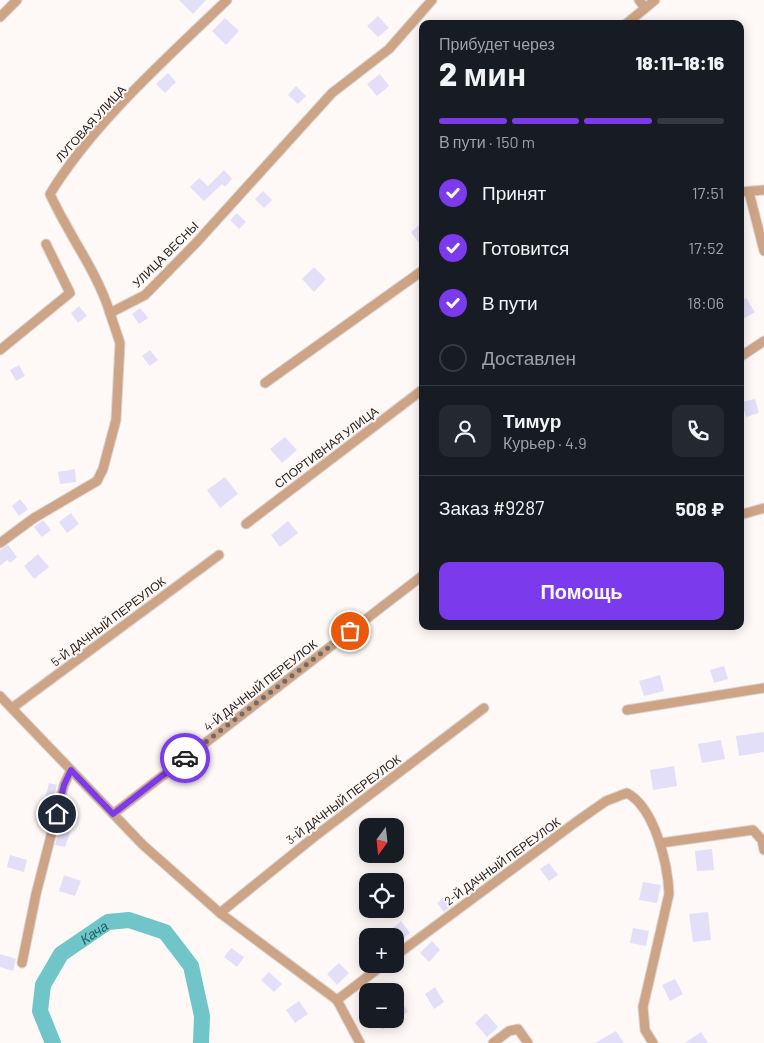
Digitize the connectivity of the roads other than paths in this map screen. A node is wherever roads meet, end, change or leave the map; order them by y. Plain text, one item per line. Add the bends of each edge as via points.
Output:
1 (17, 0) edge
2 (226, 0) edge
3 (432, 0) edge
4 (639, 0) edge
5 (655, 0) edge
6 (645, 8) junction
7 (0, 17) edge
8 (631, 20) edge
9 (764, 190) edge
10 (745, 192) edge
11 (46, 244) dead end
12 (764, 251) edge
13 (419, 273) edge
14 (110, 313) junction
15 (764, 341) edge
16 (0, 350) edge
17 (744, 354) edge
18 (265, 383) dead end
19 (419, 392) edge
20 (764, 508) edge
21 (744, 514) edge
22 (246, 524) dead end
23 (0, 543) edge
24 (219, 555) dead end
25 (419, 578) edge
26 (764, 688) edge
27 (0, 696) edge
28 (12, 708) junction
29 (484, 708) dead end
30 (627, 710) dead end
31 (71, 770) junction
32 (113, 814) junction
33 (661, 843) junction
34 (764, 850) edge
35 (220, 912) junction
36 (404, 949) edge
37 (22, 963) dead end
38 (372, 973) edge
39 (337, 1000) junction
40 (360, 1043) edge
41 (493, 1043) edge
42 (528, 1043) edge
43 (654, 1043) edge

1 - 7 street
2 - 14 street, ЛУГОВАЯ УЛИЦА via 111,116 65,169 50,194 103,292
3 - 14 street, УЛИЦА ВЕСНЫ via 389,49 332,93 145,295
4 - 6 street
5 - 6 street
6 - 8 street
9 - 10 street
10 - 12 street
11 - 16 street via 70,293
13 - 18 street
14 - 23 street via 120,343 116,420 103,469 97,481 34,518
15 - 17 street
19 - 22 street, СПОРТИВНАЯ УЛИЦА
20 - 21 street
24 - 28 street, 5-Й ДАЧНЫЙ ПЕРЕУЛОК
25 - 32 street, 4-Й ДАЧНЫЙ ПЕРЕУЛОК
26 - 30 street
27 - 28 street
28 - 31 street
29 - 35 street, 3-Й ДАЧНЫЙ ПЕРЕУЛОК via 314,836
31 - 32 street
31 - 37 street via 64,785 36,894
32 - 35 street via 143,845
33 - 34 street via 753,830 762,840
33 - 36 street, 2-Й ДАЧНЫЙ ПЕРЕУЛОК via 635,797 627,793 606,801
33 - 43 street via 669,894 643,1007 645,1030
35 - 39 street
38 - 39 street
39 - 40 street
41 - 42 street via 509,1031 518,1029

